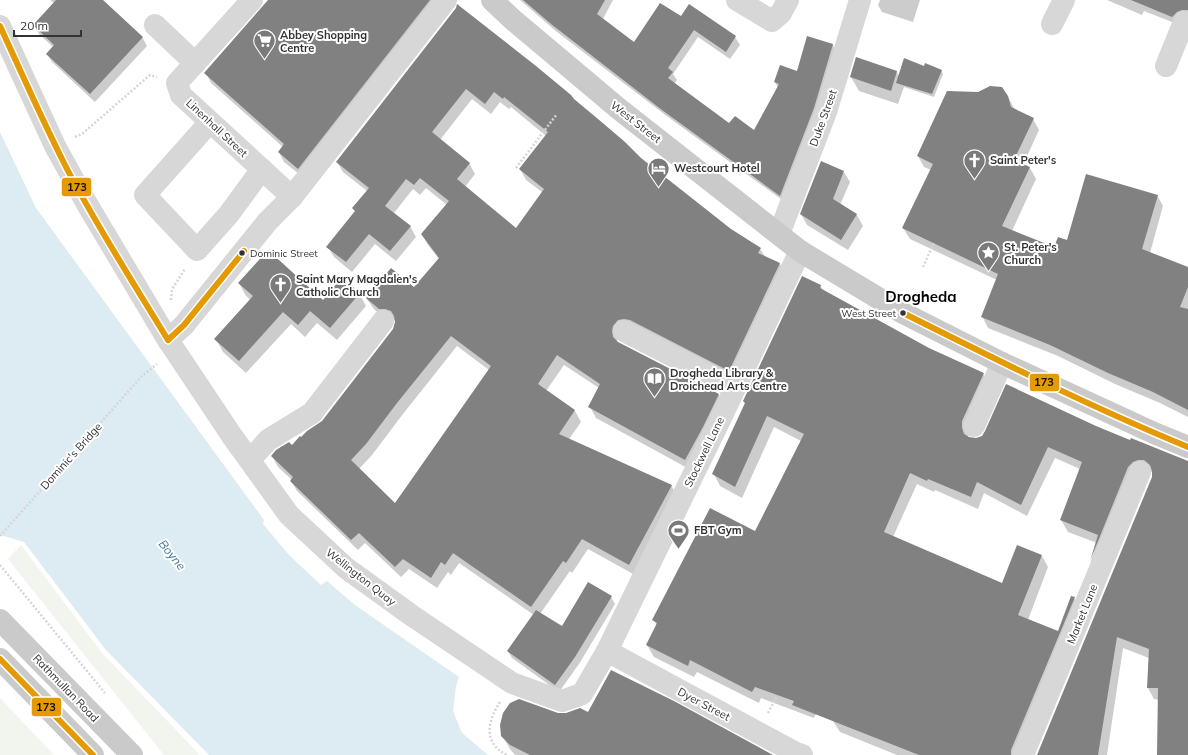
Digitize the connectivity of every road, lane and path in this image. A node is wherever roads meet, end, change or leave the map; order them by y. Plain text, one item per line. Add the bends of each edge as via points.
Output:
1 (252, 0) edge
2 (446, 0) edge
3 (493, 0) edge
4 (737, 0) edge
5 (788, 0) edge
6 (860, 0) edge
7 (1064, 0) edge
8 (1184, 22) dead end
9 (1052, 24) dead end
10 (155, 25) dead end
11 (0, 26) edge
12 (195, 63) junction
13 (1166, 66) dead end
14 (177, 83) junction
15 (557, 114) dead end
16 (210, 122) junction
17 (55, 146) junction
18 (516, 168) dead end
19 (262, 169) junction
20 (292, 197) junction
21 (779, 234) junction
22 (934, 243) dead end
23 (197, 250) junction
24 (800, 251) junction
25 (923, 267) dead end
26 (171, 304) dead end
27 (383, 321) dead end
28 (624, 331) dead end
29 (168, 340) junction
30 (1002, 364) junction
31 (142, 376) dead end
32 (735, 388) junction
33 (974, 426) dead end
34 (1188, 447) edge
35 (250, 460) junction
36 (1140, 472) dead end
37 (0, 536) edge
38 (0, 565) edge
39 (0, 620) edge
40 (607, 651) junction
41 (0, 659) edge
42 (512, 683) junction
43 (106, 694) dead end
44 (798, 754) edge
45 (93, 755) edge
46 (132, 755) edge
47 (507, 755) edge
48 (1023, 755) edge

1 - 12 street
2 - 20 street
3 - 21 main road, West Street via 619,109
4 - 5 street via 772,21 781,13
6 - 21 street, Duke Street via 826,112
7 - 9 street
8 - 13 street
10 - 12 street
11 - 17 street, Wellington Quay
12 - 14 street
14 - 16 street, Linenhall Street via 181,95
14 - 17 path via 150,75 82,134
15 - 18 path
16 - 19 street, Linenhall Street
16 - 23 street via 145,195
17 - 29 street, Wellington Quay
19 - 20 street, Linenhall Street
19 - 23 street via 229,214
20 - 29 street via 268,221 184,325
21 - 24 main road, West Street
22 - 25 path
23 - 26 path via 172,289
24 - 30 main road, West Street via 903,313
24 - 32 street, Stockwell Lane
27 - 35 street via 312,413 268,440
28 - 32 street
29 - 35 street, Wellington Quay
30 - 33 street
30 - 34 main road, West Street
31 - 37 path, Dominic's Bridge
32 - 40 street, Stockwell Lane
35 - 42 street, Wellington Quay via 289,515 346,568
36 - 48 street, Market Lane
38 - 43 path
39 - 46 main road, Rathmullan Road
40 - 42 street, Wellington Quay via 582,694 562,701
40 - 44 street, Dyer Street
41 - 45 main road
42 - 47 path via 490,720 490,738 499,751

